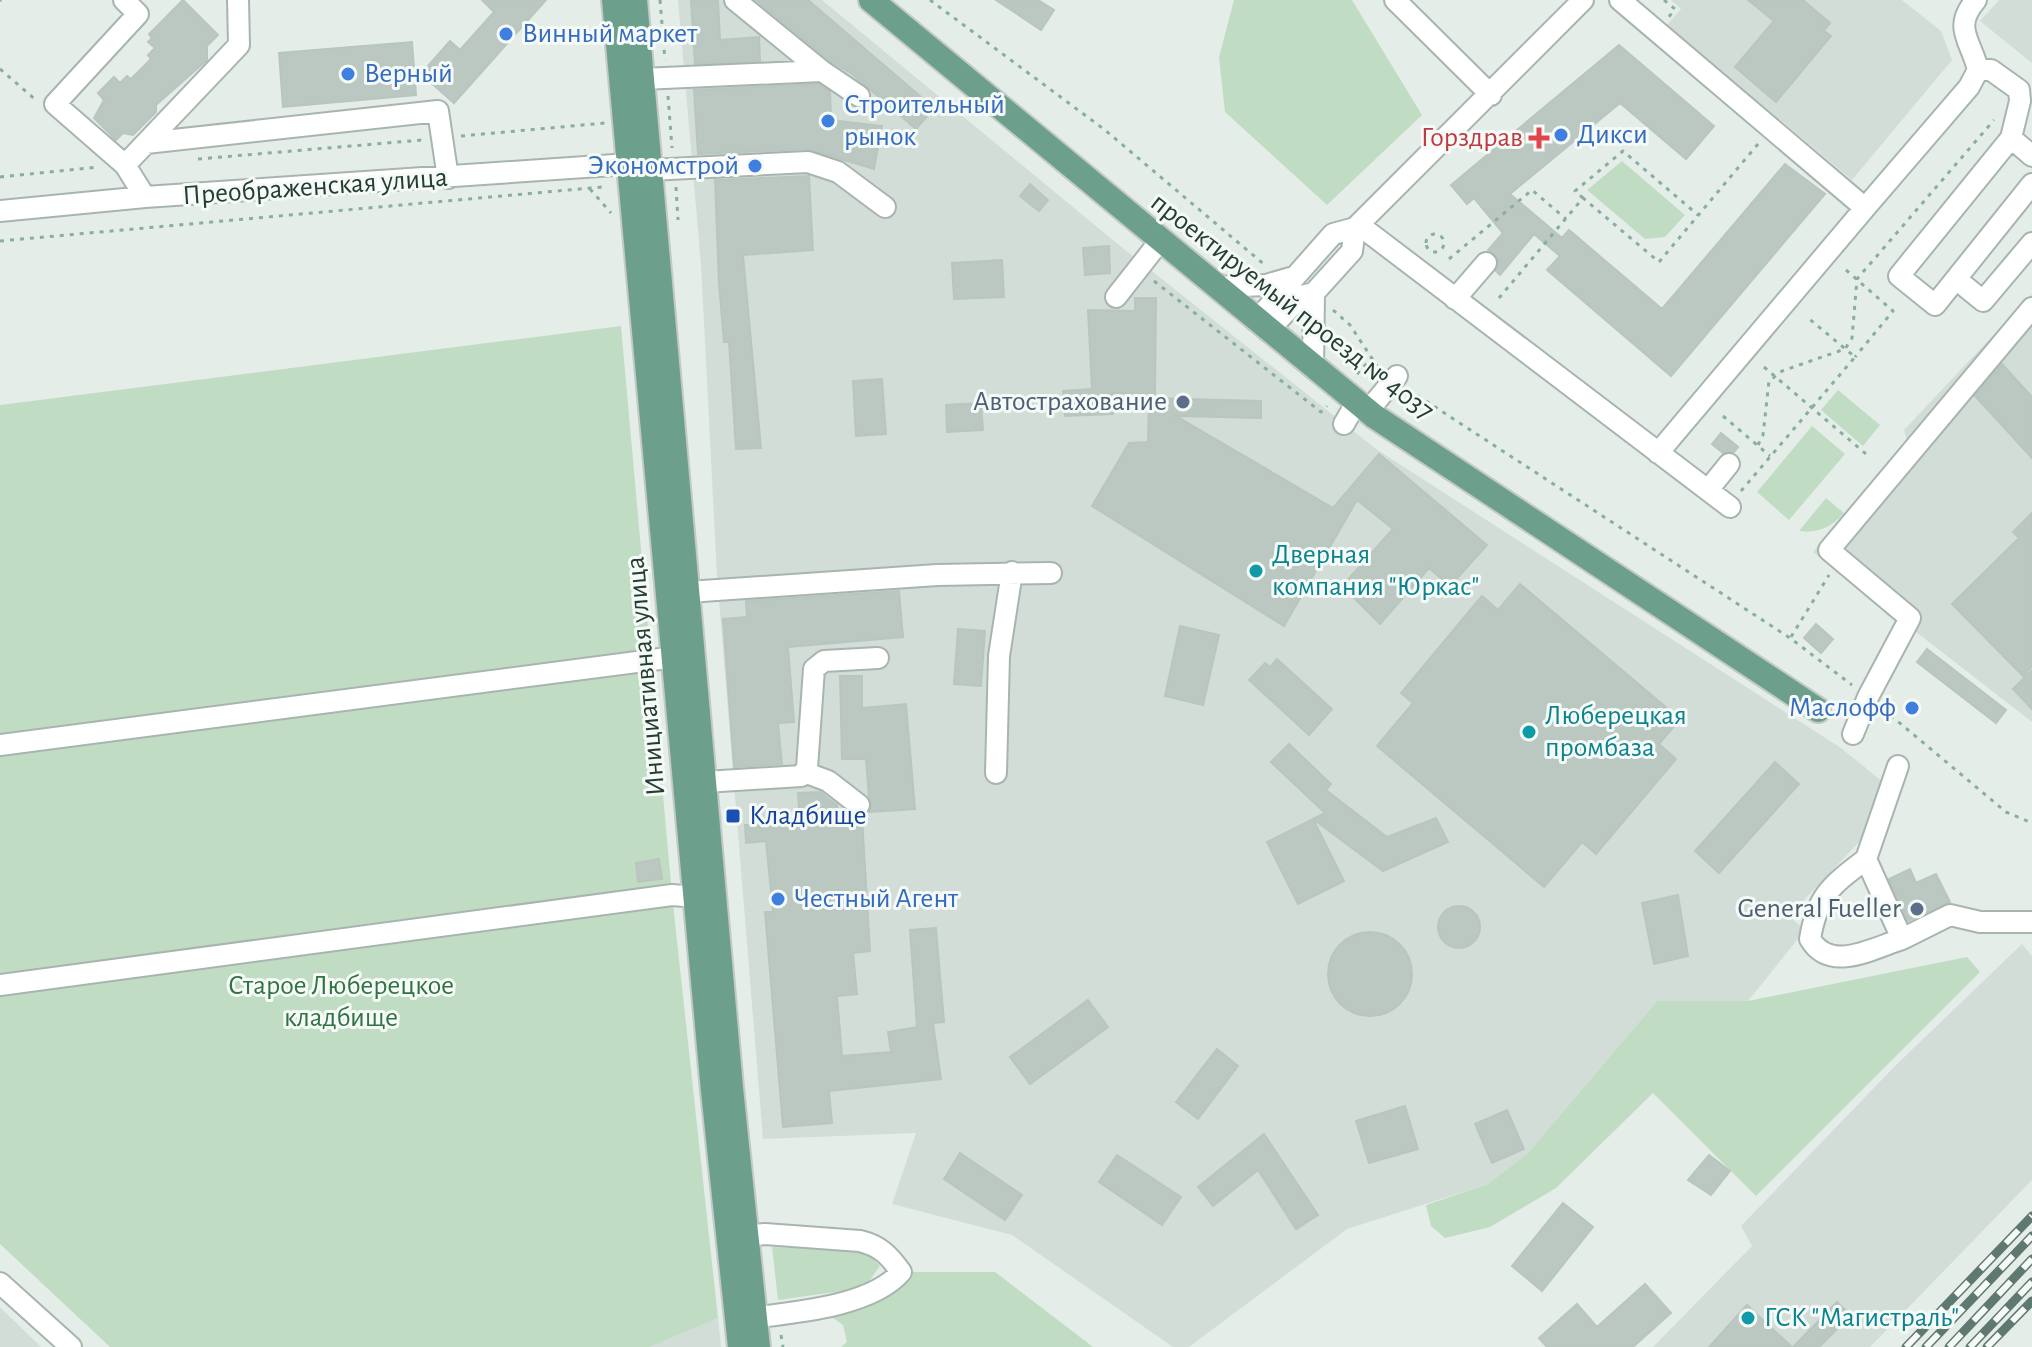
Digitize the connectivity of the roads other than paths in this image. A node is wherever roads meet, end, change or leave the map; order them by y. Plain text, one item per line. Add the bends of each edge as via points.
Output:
1 (124, 0) edge
2 (238, 0) edge
3 (614, 0) edge
4 (635, 0) edge
5 (735, 0) edge
6 (871, 0) edge
7 (1395, 0) edge
8 (1583, 0) edge
9 (1620, 0) edge
10 (1976, 0) edge
11 (1978, 70) junction
12 (822, 71) junction
13 (642, 79) junction
14 (1491, 95) junction
15 (859, 96) dead end
16 (2011, 138) junction
17 (146, 143) junction
18 (2032, 156) edge
19 (125, 165) junction
20 (640, 167) junction
21 (448, 178) junction
22 (2032, 184) edge
23 (145, 197) junction
24 (885, 207) dead end
25 (1865, 208) junction
26 (0, 211) edge
27 (1357, 226) junction
28 (1160, 241) junction
29 (2032, 243) edge
30 (1491, 267) dead end
31 (1283, 276) junction
32 (1956, 279) junction
33 (1216, 287) junction
34 (1116, 297) dead end
35 (1319, 298) junction
36 (1460, 302) junction
37 (2032, 308) edge
38 (1262, 326) junction
39 (1313, 368) junction
40 (1396, 378) road end
41 (1356, 413) junction
42 (1658, 453) junction
43 (1729, 464) dead end
44 (1708, 490) junction
45 (1735, 499) road end
46 (1012, 572) junction
47 (1051, 573) dead end
48 (688, 592) junction
49 (675, 657) junction
50 (878, 658) dead end
51 (1818, 710) dead end
52 (1853, 734) dead end
53 (0, 745) edge
54 (1898, 766) dead end
55 (804, 772) junction
56 (996, 773) dead end
57 (705, 782) junction
58 (859, 805) dead end
59 (1866, 859) junction
60 (697, 897) junction
61 (2032, 922) edge
62 (1902, 939) junction
63 (0, 985) edge
64 (737, 1237) junction
65 (0, 1283) edge
66 (745, 1319) junction
67 (71, 1347) edge
68 (740, 1347) edge
69 (758, 1347) edge

1 - 19 street via 138,14 55,104
2 - 17 street via 239,45
3 - 20 main road, Инициативная улица
4 - 13 main road, Инициативная улица
5 - 12 street
6 - 28 main road, проектируемый проезд № 4037
7 - 14 street
8 - 14 street
9 - 25 street
10 - 11 street via 1964,13 1963,29
11 - 16 street via 1991,70 2019,90
11 - 25 street
12 - 13 street
12 - 15 street
13 - 20 main road, Инициативная улица
14 - 27 street
16 - 18 street
16 - 32 street via 1899,276 1935,305
17 - 19 street
17 - 21 street via 438,111
19 - 23 street
20 - 21 street, Преображенская улица
20 - 24 street, Преображенская улица via 808,162 838,172
20 - 48 main road, Инициативная улица
20 - 49 main road, Инициативная улица
21 - 23 street, Преображенская улица
22 - 32 street
23 - 26 street, Преображенская улица
25 - 42 street
27 - 31 street via 1333,234
27 - 35 street via 1352,251
27 - 36 street
28 - 33 main road, проектируемый проезд № 4037
28 - 34 street
29 - 32 street via 1983,301
30 - 36 street
31 - 33 street via 1266,285
31 - 38 street via 1284,291
33 - 38 main road, проектируемый проезд № 4037
35 - 38 street via 1301,296
35 - 39 street
36 - 42 street
37 - 52 street via 1829,550 1910,618
38 - 39 main road, проектируемый проезд № 4037
39 - 41 main road, проектируемый проезд № 4037
40 - 41 street
41 - 51 main road, проектируемый проезд № 4037
42 - 44 street
43 - 44 street
44 - 45 street
46 - 47 street
46 - 48 street
46 - 56 street via 999,656
48 - 57 main road, Инициативная улица
49 - 53 street
49 - 60 main road, Инициативная улица
50 - 55 street via 824,661 814,669
54 - 59 street
55 - 57 street
55 - 58 street via 828,781
57 - 64 main road, Инициативная улица
59 - 62 street
59 - 62 street via 1827,889 1810,939 1818,953 1833,958
60 - 63 street via 672,895
60 - 64 main road, Инициативная улица
61 - 62 street via 1980,922 1950,915
64 - 66 main road, Инициативная улица
64 - 66 street via 860,1241 888,1254 901,1272 890,1285 869,1295
65 - 67 street
66 - 68 main road, Инициативная улица
66 - 69 main road, Инициативная улица

